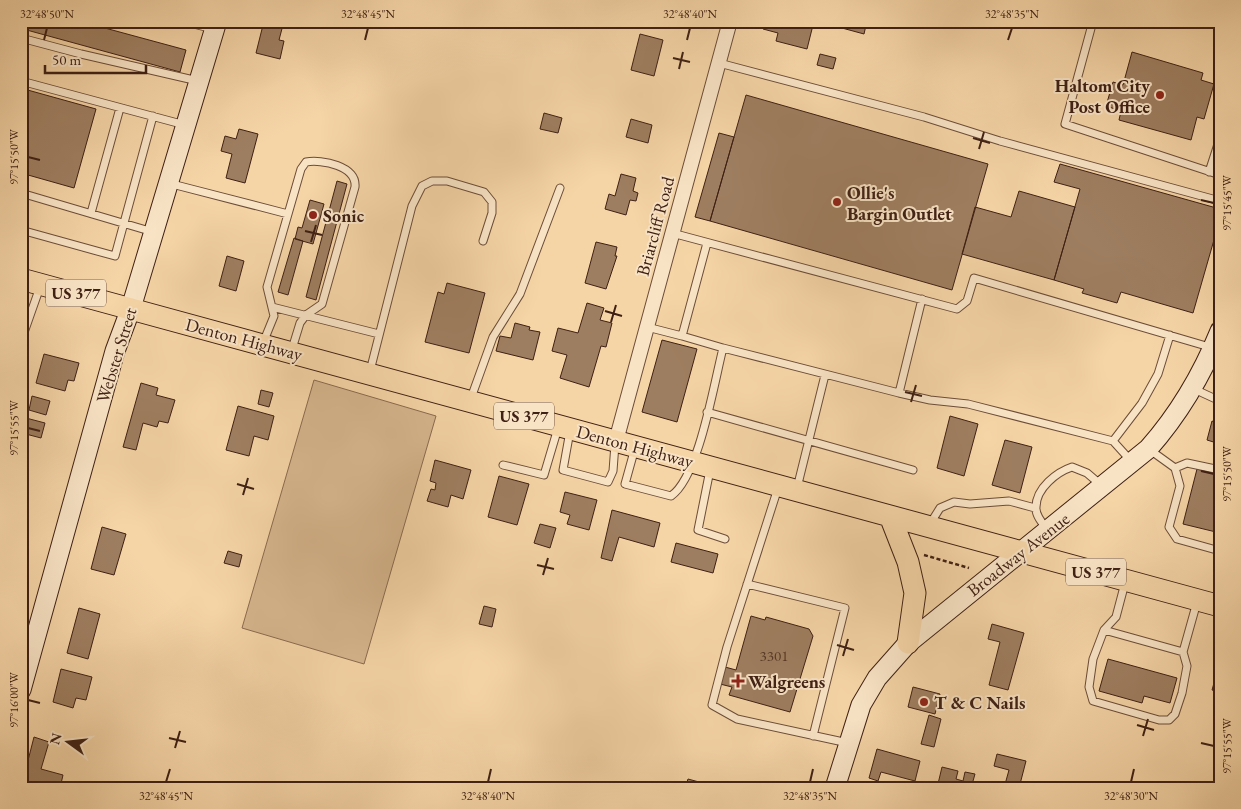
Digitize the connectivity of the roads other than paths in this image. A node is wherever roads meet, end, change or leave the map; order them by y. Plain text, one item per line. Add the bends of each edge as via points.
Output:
1 (182, 21) edge
2 (730, 21) edge
3 (1093, 21) edge
4 (216, 25) edge
5 (21, 38) edge
6 (719, 63) junction
7 (21, 81) edge
8 (200, 81) junction
9 (120, 108) junction
10 (153, 116) junction
11 (186, 125) junction
12 (1220, 138) edge
13 (1210, 172) junction
14 (1220, 175) edge
15 (168, 183) junction
16 (560, 188) dead end
17 (21, 193) edge
18 (1220, 201) edge
19 (91, 213) junction
20 (288, 214) junction
21 (126, 224) junction
22 (21, 230) edge
23 (153, 232) junction
24 (672, 233) junction
25 (483, 241) dead end
26 (707, 243) junction
27 (31, 281) edge
28 (922, 299) junction
29 (272, 307) junction
30 (131, 308) junction
31 (304, 317) junction
32 (647, 327) junction
33 (379, 334) junction
34 (1170, 335) junction
35 (682, 336) junction
36 (21, 341) edge
37 (1218, 343) edge
38 (262, 344) junction
39 (723, 348) junction
40 (291, 352) junction
41 (369, 373) junction
42 (825, 375) junction
43 (1194, 388) junction
44 (899, 393) junction
45 (470, 401) junction
46 (1220, 401) edge
47 (707, 412) junction
48 (565, 427) junction
49 (616, 441) junction
50 (808, 441) junction
51 (1113, 441) junction
52 (636, 446) junction
53 (1148, 449) junction
54 (1132, 462) junction
55 (503, 465) dead end
56 (702, 465) junction
57 (1174, 468) junction
58 (913, 470) dead end
59 (1220, 470) edge
60 (1103, 487) junction
61 (788, 488) junction
62 (1036, 508) junction
63 (890, 516) junction
64 (929, 526) junction
65 (1048, 531) junction
66 (725, 539) dead end
67 (1220, 551) edge
68 (1021, 552) junction
69 (1126, 580) junction
70 (747, 584) junction
71 (1197, 600) junction
72 (1220, 606) edge
73 (1104, 630) junction
74 (908, 643) junction
75 (1183, 652) junction
76 (24, 667) edge
77 (21, 690) edge
78 (813, 736) junction
79 (848, 743) junction
80 (835, 788) edge

1 - 4 lane
2 - 6 street, Briarcliff Road
3 - 13 lane via 1065,124
4 - 8 street, Webster Street
5 - 8 lane
6 - 18 lane
6 - 24 street, Briarcliff Road
7 - 9 lane
8 - 11 street, Webster Street
9 - 10 lane
9 - 19 lane
10 - 11 lane
10 - 21 lane
11 - 15 street, Webster Street
12 - 13 lane
13 - 14 lane
15 - 20 lane
15 - 23 street, Webster Street
16 - 45 lane via 520,294 493,337
17 - 19 lane
19 - 21 lane
20 - 29 lane via 267,287
20 - 31 lane via 306,162 320,161 336,166 356,181 322,304
21 - 22 lane via 116,256
21 - 23 lane
23 - 30 street, Webster Street
24 - 26 lane
24 - 32 street, Briarcliff Road
25 - 33 lane via 492,213 492,202 484,192 447,181 432,181 422,186 412,206
26 - 28 lane
26 - 35 lane
27 - 30 main road, Denton Highway / US 377
27 - 36 lane
28 - 34 lane via 957,309 967,301 974,278
28 - 44 lane
29 - 31 lane
29 - 38 lane via 274,316
30 - 38 main road, Denton Highway / US 377
30 - 76 street, Webster Street via 115,351
31 - 33 lane
31 - 40 lane
32 - 35 lane
32 - 49 street, Briarcliff Road
33 - 41 lane
34 - 37 lane
34 - 51 lane via 1158,374 1142,403
35 - 39 lane
37 - 43 street, Broadway Avenue
38 - 40 main road, Denton Highway / US 377
39 - 42 lane
39 - 47 lane
40 - 41 main road, Denton Highway / US 377
41 - 45 main road, Denton Highway / US 377
42 - 44 lane
42 - 50 lane
43 - 46 lane
43 - 53 street, Broadway Avenue via 1170,425
44 - 51 lane via 968,404
45 - 48 main road, Denton Highway / US 377
47 - 50 lane
47 - 56 lane
48 - 49 main road, Denton Highway / US 377
48 - 49 lane via 563,470 608,482 613,471
48 - 55 lane via 544,475
49 - 52 main road, Denton Highway / US 377
50 - 58 lane
50 - 61 lane
51 - 54 lane
52 - 56 main road, Denton Highway / US 377
52 - 56 lane via 625,484 671,496
53 - 54 street, Broadway Avenue
53 - 57 lane
54 - 60 street, Broadway Avenue
56 - 61 main road, Denton Highway / US 377
56 - 66 lane via 698,530
57 - 59 lane via 1187,463
57 - 67 lane via 1180,486 1169,528 1177,539
60 - 62 lane via 1087,473 1072,467 1058,472 1038,496
60 - 65 street, Broadway Avenue
61 - 63 main road, Denton Highway / US 377
61 - 70 lane
62 - 64 lane via 1010,501 954,502 940,508
62 - 65 lane
63 - 64 main road, Denton Highway / US 377
63 - 74 main road via 908,562 915,593
64 - 68 main road, Denton Highway / US 377
65 - 68 street, Broadway Avenue
68 - 69 main road, Denton Highway / US 377
68 - 74 street, Broadway Avenue
69 - 71 main road, Denton Highway / US 377
69 - 73 lane via 1116,616
70 - 78 lane via 712,705 737,719
70 - 78 lane via 845,608
71 - 72 main road, Denton Highway / US 377
71 - 75 lane
73 - 75 lane
73 - 75 lane via 1093,660 1089,687 1093,701 1159,720 1169,720 1175,714 1187,666
74 - 79 street, Broadway Avenue via 872,686 861,705
76 - 77 street, Webster Street
78 - 79 lane
79 - 80 street, Broadway Avenue

